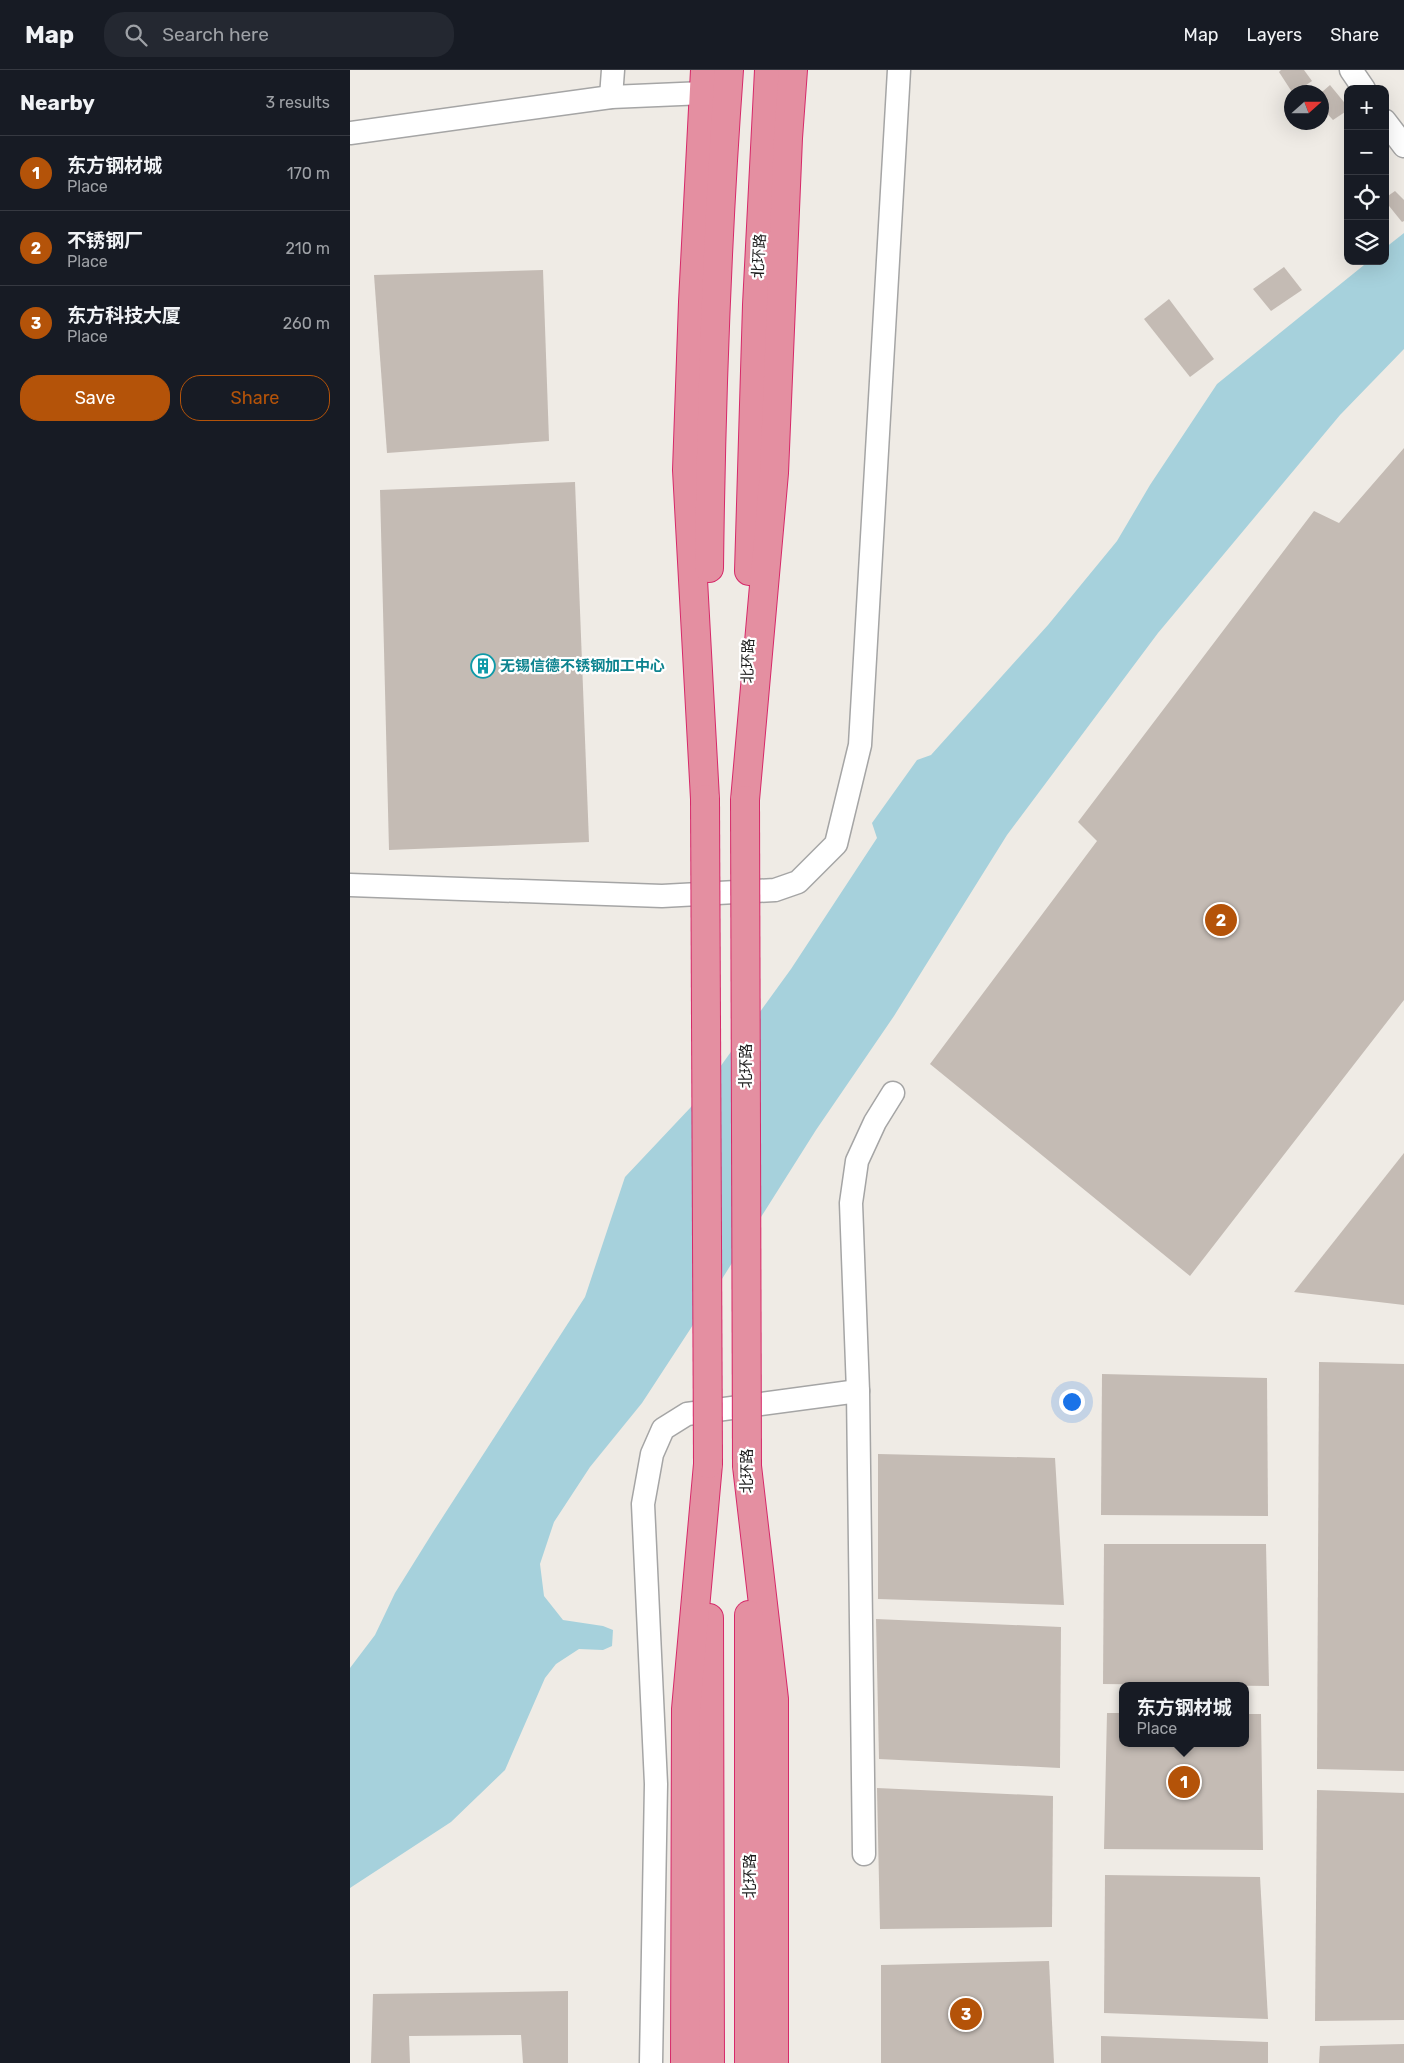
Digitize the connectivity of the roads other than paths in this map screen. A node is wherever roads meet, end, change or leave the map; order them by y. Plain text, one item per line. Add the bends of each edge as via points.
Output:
1 (613, 70) edge
2 (769, 70) edge
3 (793, 70) edge
4 (899, 70) edge
5 (1351, 70) edge
6 (716, 82) edge
7 (1361, 85) edge
8 (610, 97) junction
9 (1389, 126) edge
10 (350, 133) edge
11 (1402, 144) edge
12 (745, 800) junction
13 (350, 885) edge
14 (893, 1093) dead end
15 (858, 1391) junction
16 (708, 1464) junction
17 (747, 1466) junction
18 (864, 1854) dead end
19 (651, 2063) edge
20 (685, 2063) edge
21 (710, 2063) edge
22 (750, 2063) edge
23 (774, 2063) edge

1 - 8 street
2 - 12 highway, 北环路 via 751,472
3 - 12 highway via 774,473
4 - 13 street via 860,745 836,844 798,882 775,890 662,896
5 - 7 street
6 - 8 street
6 - 16 highway, bridge via 687,470 706,799
8 - 10 street
9 - 11 street
12 - 17 highway, 北环路, bridge
14 - 15 street via 856,1161 851,1203
15 - 18 street
15 - 19 street via 687,1414 664,1429 652,1454 643,1504 656,1784
16 - 20 highway via 686,1709
16 - 21 highway
17 - 22 highway, 北环路
17 - 23 highway via 774,1699

